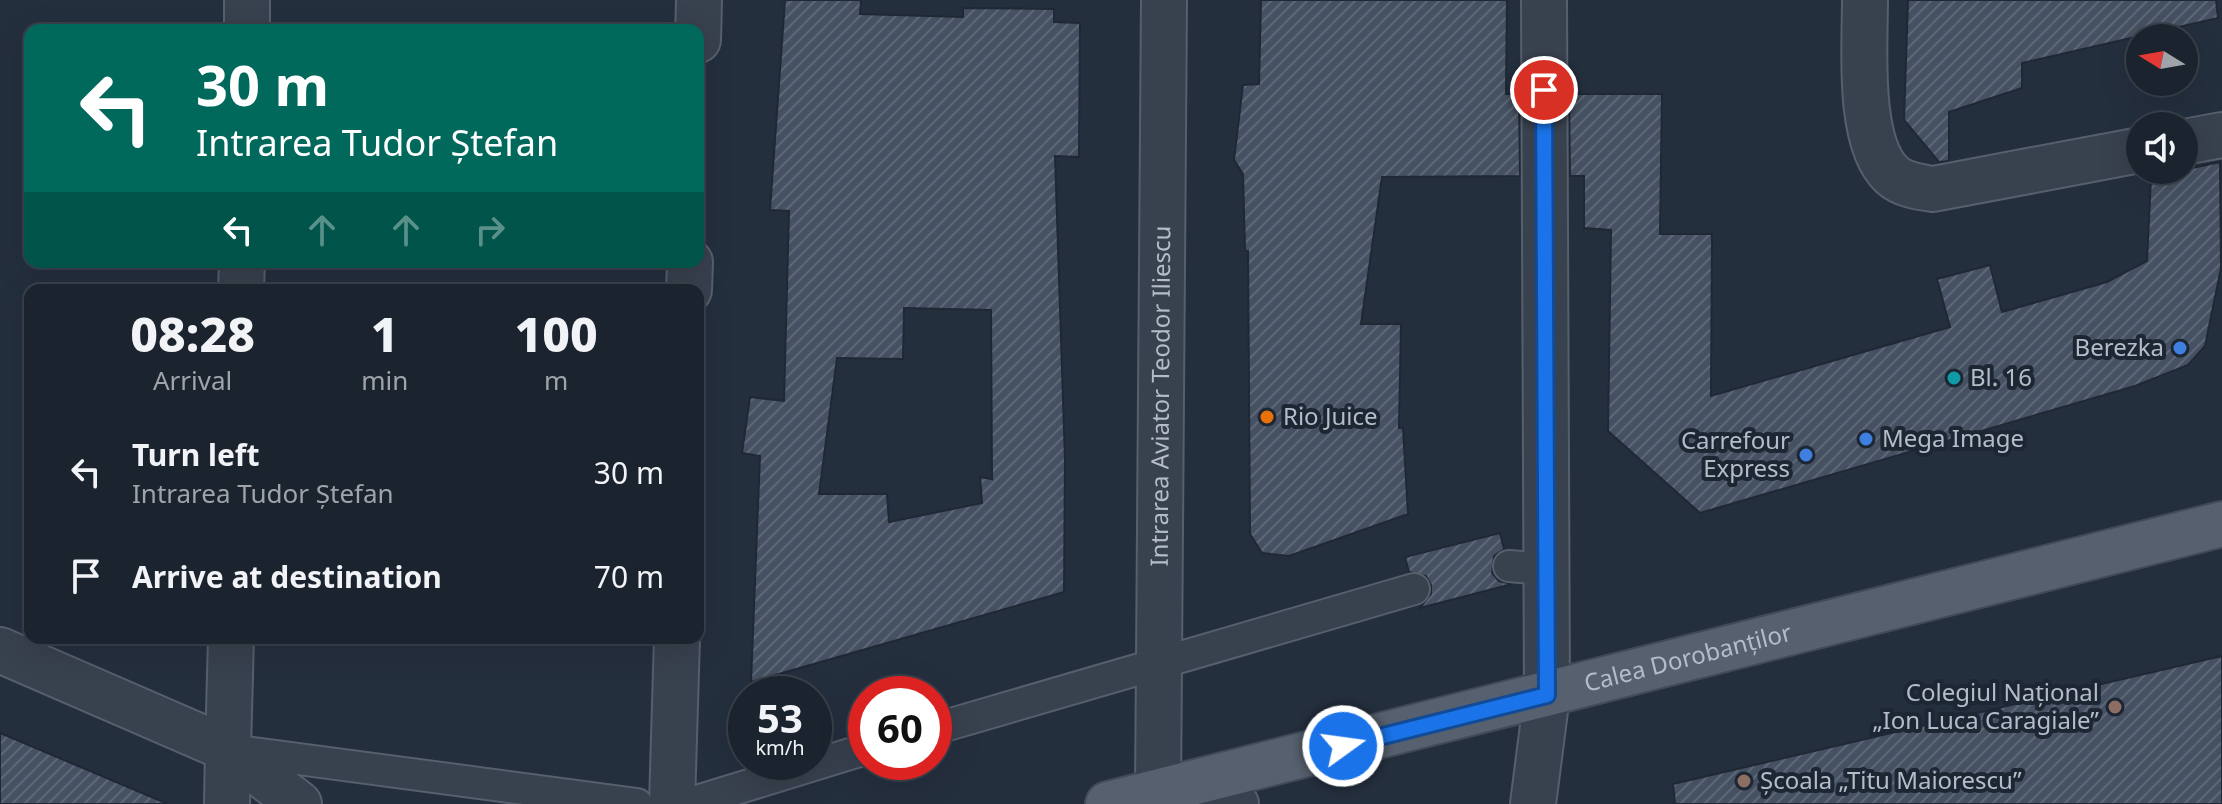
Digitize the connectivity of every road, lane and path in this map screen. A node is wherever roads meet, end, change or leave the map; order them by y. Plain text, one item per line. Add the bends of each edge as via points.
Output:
1 (247, 0) edge
2 (699, 0) edge
3 (1164, 0) edge
4 (1544, 0) edge
5 (1865, 0) edge
6 (247, 24) edge
7 (698, 24) edge
8 (2222, 135) edge
9 (2198, 139) edge
10 (2126, 153) edge
11 (2222, 524) edge
12 (1414, 589) dead end
13 (231, 644) edge
14 (677, 644) edge
15 (0, 650) edge
16 (1159, 661) junction
17 (1547, 695) junction
18 (952, 724) edge
19 (228, 749) junction
20 (848, 755) edge
21 (1178, 787) junction
22 (227, 804) edge
23 (249, 804) edge
24 (299, 804) edge
25 (637, 804) edge
26 (672, 804) edge
27 (687, 804) edge
28 (1108, 804) edge
29 (1236, 804) edge
30 (1533, 804) edge

1 - 6 street
2 - 7 street
3 - 16 street, Intrarea Aviator Teodor Iliescu
4 - 17 street via 1527,568
5 - 10 street via 1872,140 1894,177 1933,189
8 - 9 street
11 - 17 main road, Calea Dorobanților
12 - 16 lane
13 - 19 street
14 - 26 street
15 - 19 street
16 - 18 lane
16 - 21 street, Intrarea Aviator Teodor Iliescu
17 - 21 main road, Calea Dorobanților
17 - 30 street
19 - 22 street
19 - 23 street
19 - 24 street
19 - 25 lane
20 - 27 lane
21 - 28 main road, Calea Dorobanților
21 - 29 street

